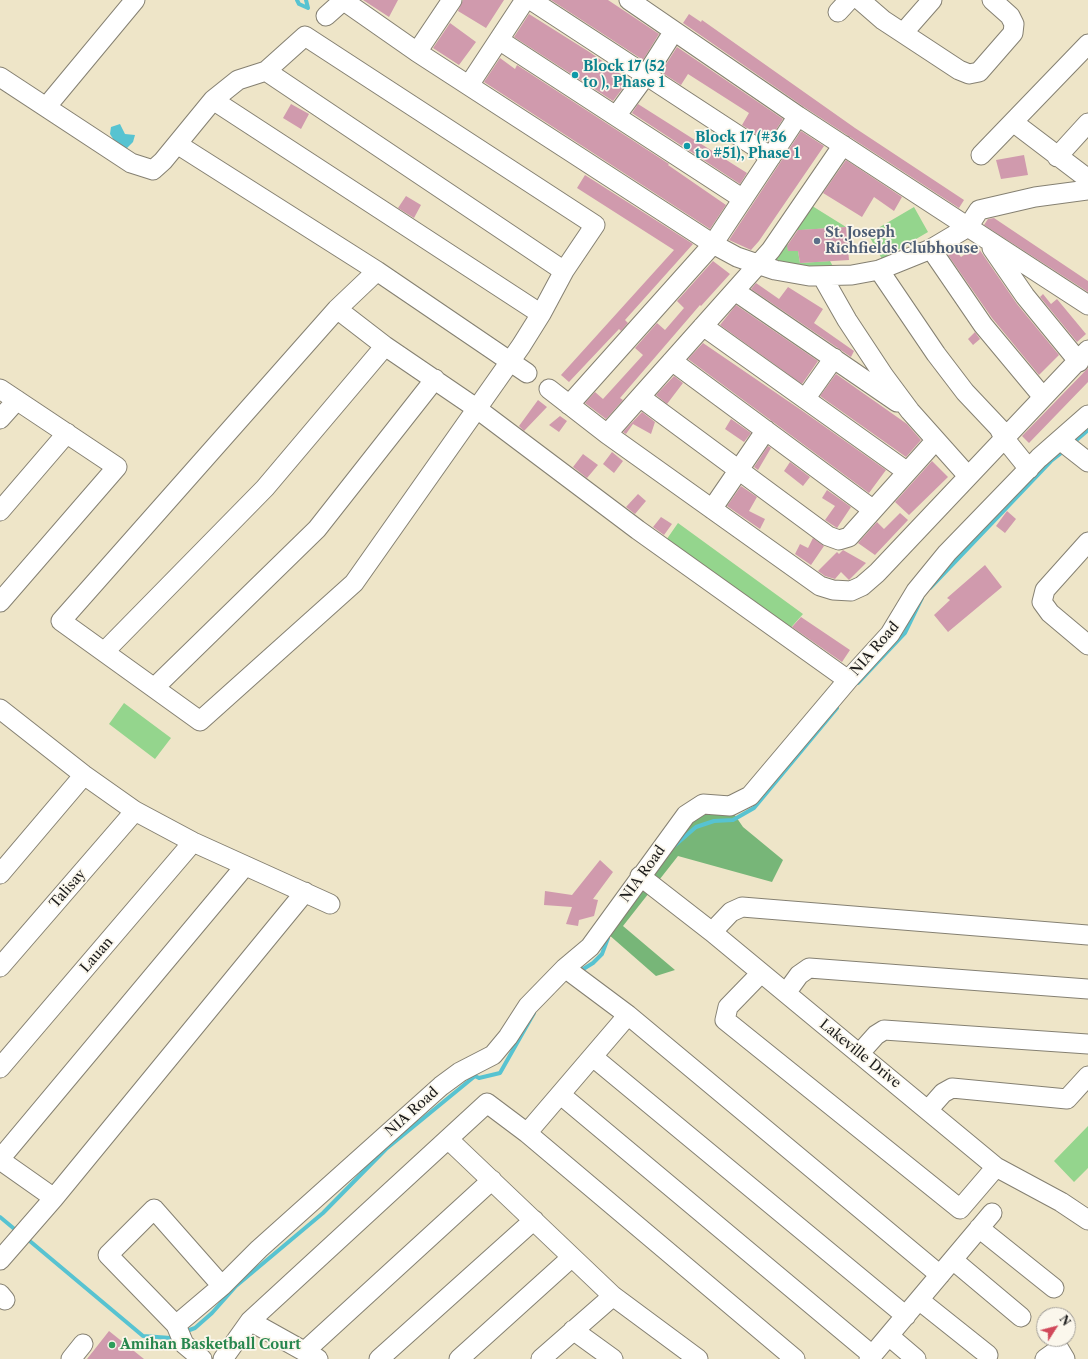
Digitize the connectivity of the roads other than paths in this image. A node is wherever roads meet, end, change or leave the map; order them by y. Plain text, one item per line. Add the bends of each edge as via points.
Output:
1 (135, 0) edge
2 (344, 0) edge
3 (452, 0) edge
4 (525, 0) edge
5 (531, 0) edge
6 (629, 0) edge
7 (860, 0) edge
8 (932, 0) edge
9 (992, 0) edge
10 (326, 16) dead end
11 (674, 31) junction
12 (903, 33) junction
13 (498, 40) junction
14 (1088, 44) edge
15 (417, 52) junction
16 (266, 70) junction
17 (646, 75) junction
18 (0, 76) edge
19 (469, 85) junction
20 (214, 100) junction
21 (47, 106) junction
22 (616, 116) junction
23 (798, 116) junction
24 (1013, 122) junction
25 (1088, 122) edge
26 (177, 144) junction
27 (843, 145) junction
28 (981, 155) dead end
29 (771, 157) junction
30 (1057, 157) junction
31 (1088, 179) edge
32 (1088, 190) edge
33 (743, 199) junction
34 (968, 227) junction
35 (987, 240) junction
36 (713, 244) junction
37 (931, 249) junction
38 (758, 265) junction
39 (879, 270) junction
40 (377, 271) junction
41 (564, 271) junction
42 (822, 276) junction
43 (735, 291) junction
44 (1088, 305) edge
45 (337, 310) junction
46 (541, 314) junction
47 (703, 326) junction
48 (385, 346) junction
49 (1084, 356) edge
50 (834, 358) junction
51 (510, 361) junction
52 (672, 361) junction
53 (527, 373) dead end
54 (435, 379) junction
55 (0, 389) edge
56 (549, 390) dead end
57 (640, 397) junction
58 (1043, 398) junction
59 (805, 399) junction
60 (17, 400) junction
61 (569, 405) junction
62 (476, 408) junction
63 (910, 411) junction
64 (1088, 415) edge
65 (0, 419) edge
66 (766, 430) junction
67 (67, 433) junction
68 (1004, 433) junction
69 (607, 434) junction
70 (936, 440) junction
71 (1060, 440) junction
72 (1088, 462) edge
73 (1034, 463) junction
74 (739, 470) junction
75 (906, 471) junction
76 (968, 476) junction
77 (712, 509) junction
78 (872, 509) junction
79 (0, 511) edge
80 (1088, 542) edge
81 (0, 602) edge
82 (1088, 645) edge
83 (104, 652) junction
84 (848, 680) junction
85 (154, 688) junction
86 (3, 718) edge
87 (84, 775) junction
88 (136, 811) junction
89 (194, 842) junction
90 (245, 866) junction
91 (0, 874) edge
92 (640, 876) junction
93 (306, 892) junction
94 (330, 904) dead end
95 (712, 932) junction
96 (1088, 935) edge
97 (0, 967) edge
98 (570, 972) junction
99 (761, 973) junction
100 (1088, 989) edge
101 (786, 993) junction
102 (628, 1015) junction
103 (1088, 1044) edge
104 (859, 1054) junction
105 (593, 1057) junction
106 (0, 1068) edge
107 (1088, 1076) edge
108 (561, 1095) junction
109 (928, 1110) junction
110 (527, 1134) junction
111 (448, 1139) junction
112 (0, 1159) edge
113 (996, 1166) junction
114 (492, 1180) junction
115 (54, 1198) junction
116 (992, 1213) dead end
117 (534, 1220) junction
118 (1088, 1220) edge
119 (979, 1228) junction
120 (572, 1257) junction
121 (0, 1260) edge
122 (953, 1260) junction
123 (940, 1275) junction
124 (222, 1286) junction
125 (1054, 1288) dead end
126 (613, 1296) junction
127 (919, 1300) junction
128 (906, 1316) junction
129 (1021, 1317) dead end
130 (250, 1321) junction
131 (176, 1325) junction
132 (573, 1330) junction
133 (889, 1336) junction
134 (83, 1344) dead end
135 (312, 1355) edge
136 (988, 1355) dead end
137 (871, 1357) edge
138 (71, 1359) edge
139 (202, 1359) edge
140 (223, 1359) edge
141 (379, 1359) edge
142 (459, 1359) edge
143 (541, 1359) edge
144 (613, 1359) edge
145 (698, 1359) edge
146 (795, 1359) edge
147 (916, 1359) edge
148 (1045, 1359) edge
149 (1065, 1359) edge

1 - 21 street
2 - 10 street
2 - 15 street
3 - 15 street
4 - 13 street
5 - 17 street
6 - 11 street
7 - 12 street
8 - 12 street
9 - 12 street via 1010,16 1014,24 1013,33 979,72 969,74 959,70
11 - 17 street
11 - 23 street
13 - 19 street
13 - 22 street
14 - 24 street
15 - 19 street
16 - 20 street via 238,80
16 - 41 street
16 - 41 street via 304,36 595,225
17 - 22 street
17 - 29 street
18 - 21 street
19 - 36 street
20 - 26 street
20 - 46 street
21 - 26 street via 131,163 153,170
22 - 33 street
23 - 27 street
23 - 29 street
24 - 28 street
24 - 30 street
25 - 30 street
26 - 40 street
27 - 34 street
27 - 38 street
29 - 33 street
30 - 31 street
32 - 34 street via 1035,197 979,210
33 - 36 street
34 - 35 street
34 - 37 street
35 - 44 street
35 - 49 street via 1025,296
36 - 38 street
36 - 61 street
37 - 39 street
37 - 58 street via 983,325
38 - 42 street via 809,276
38 - 43 street
39 - 42 street via 852,275
39 - 68 street via 965,392
40 - 45 street
40 - 51 street
41 - 46 street
42 - 63 street via 847,320
43 - 47 street
43 - 50 street
45 - 48 street
45 - 83 street via 61,621
46 - 51 street
47 - 52 street
47 - 59 street
48 - 54 street
48 - 83 street via 265,488
49 - 58 street
50 - 59 street
50 - 63 street
51 - 53 street
51 - 62 street
52 - 57 street
52 - 66 street
54 - 62 street
54 - 85 street via 316,529
55 - 60 street
56 - 61 street
57 - 69 street
57 - 74 street
58 - 68 street
59 - 75 street
60 - 65 street
60 - 67 street
61 - 69 street
62 - 84 street via 638,530
62 - 85 street via 354,583 200,721
63 - 70 street
64 - 71 street, NIA Road
66 - 74 street
66 - 78 street
67 - 79 street
67 - 81 street via 117,467
68 - 73 street
68 - 76 street
69 - 77 street
70 - 75 street
70 - 76 street
71 - 72 street
71 - 73 street, NIA Road
73 - 84 street, NIA Road via 947,553 916,591 890,634
74 - 77 street
74 - 78 street via 828,536 839,540 849,537
75 - 78 street
76 - 77 street via 877,572 862,586 851,591 820,586
80 - 82 street via 1045,590 1042,602 1050,613
83 - 85 street
84 - 92 street, NIA Road via 750,796 730,806 703,804 686,814
86 - 87 street
87 - 88 street
87 - 91 street
88 - 89 street
88 - 97 street, Talisay
89 - 90 street
89 - 106 street, Lauan
90 - 93 street
90 - 112 street
92 - 95 street, Lakeville Drive
92 - 98 street, NIA Road
93 - 94 street
93 - 115 street
95 - 96 street via 731,912 742,907
95 - 99 street, Lakeville Drive
98 - 102 street
98 - 124 street, NIA Road via 528,1006 493,1055 460,1072 441,1086 259,1249
99 - 101 street, Lakeville Drive
99 - 113 street via 728,1007 726,1020 960,1209
100 - 101 street via 809,968 799,975
101 - 104 street, Lakeville Drive
102 - 105 street
102 - 123 street
103 - 104 street via 884,1030
104 - 109 street, Lakeville Drive
105 - 108 street
105 - 128 street
107 - 109 street via 1067,1099 952,1088 943,1093
108 - 110 street
108 - 137 street
109 - 113 street, Lakeville Drive
110 - 111 street via 487,1103
110 - 146 street
111 - 114 street
111 - 130 street
112 - 115 street
113 - 118 street, Lakeville Drive
114 - 117 street
114 - 135 street
115 - 121 street
116 - 119 street
117 - 120 street
117 - 141 street
119 - 122 street
119 - 125 street
120 - 126 street
120 - 142 street
122 - 123 street
122 - 129 street
123 - 127 street
124 - 131 street, NIA Road
124 - 131 street via 154,1209 108,1255
126 - 132 street
126 - 145 street
127 - 128 street
127 - 136 street
128 - 133 street
130 - 135 street
130 - 140 street
131 - 139 street via 184,1344
132 - 143 street
132 - 144 street
133 - 137 street
133 - 147 street
134 - 138 street
148 - 149 street via 1059,1349

